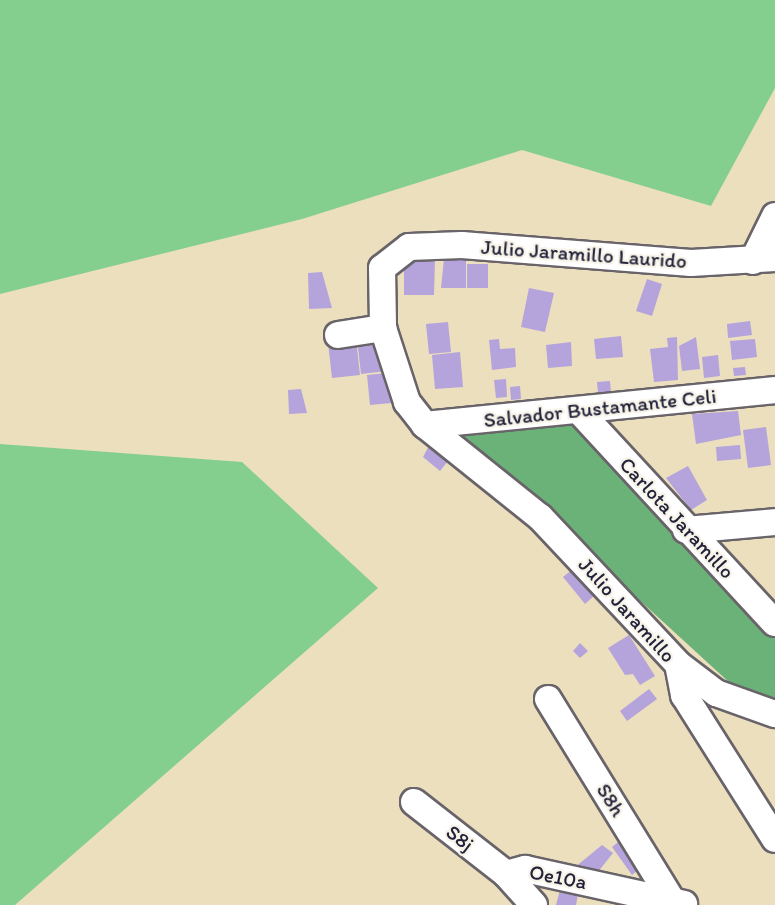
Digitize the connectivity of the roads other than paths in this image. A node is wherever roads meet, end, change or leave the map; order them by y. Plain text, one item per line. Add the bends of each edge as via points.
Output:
1 (775, 216) edge
2 (394, 253) joint
3 (764, 259) edge
4 (383, 328) junction
5 (338, 336) dead end
6 (775, 390) edge
7 (580, 412) junction
8 (424, 425) junction
9 (775, 522) edge
10 (686, 530) junction
11 (775, 623) edge
12 (678, 664) junction
13 (548, 699) dead end
14 (775, 714) edge
15 (414, 802) dead end
16 (775, 839) edge
17 (506, 874) junction
18 (680, 903) edge
19 (534, 905) edge

1 - 3 street
2 - 3 street, Julio Jaramillo Laurido via 409,247 462,244 691,263
2 - 4 street, Julio Jaramillo via 382,268
4 - 5 street
4 - 8 street, Julio Jaramillo via 407,402
6 - 7 street, Salvador Bustamante Celi
7 - 8 street, Salvador Bustamante Celi
7 - 10 street, Carlota Jaramillo
8 - 12 street, Julio Jaramillo via 540,517
9 - 10 street
10 - 11 street, Carlota Jaramillo
12 - 14 street via 716,693
12 - 16 street, Julio Jaramillo via 684,695
13 - 18 street, S8h
15 - 17 street, S8j
17 - 18 street, Oe10a via 525,869
17 - 19 street, Oe10a

